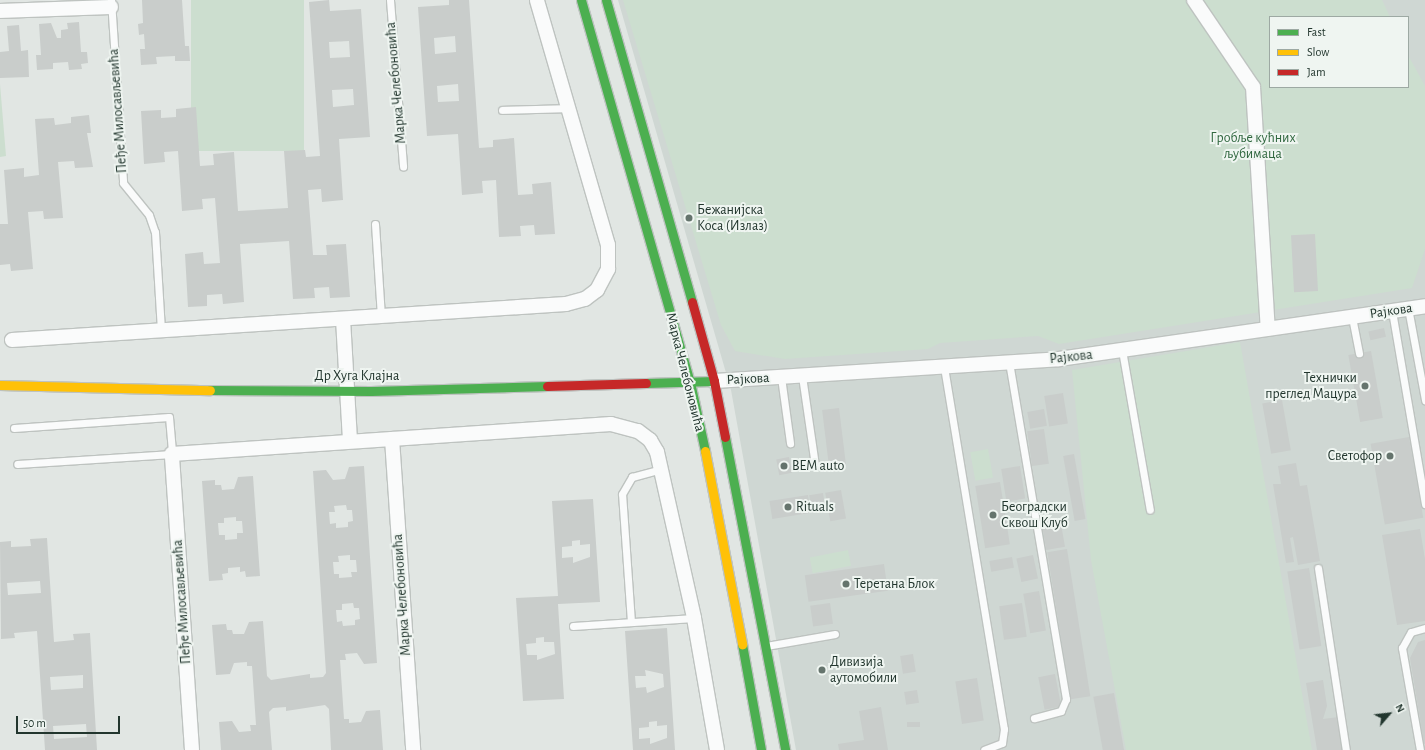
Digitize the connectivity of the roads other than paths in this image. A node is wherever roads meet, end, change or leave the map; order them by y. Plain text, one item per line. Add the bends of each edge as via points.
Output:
1 (390, 0) edge
2 (537, 0) edge
3 (581, 0) edge
4 (606, 0) edge
5 (1194, 0) edge
6 (111, 3) edge
7 (0, 11) edge
8 (569, 108) junction
9 (502, 110) dead end
10 (403, 166) dead end
11 (375, 224) dead end
12 (1425, 306) edge
13 (1408, 308) junction
14 (1392, 311) junction
15 (381, 316) junction
16 (1352, 316) junction
17 (343, 319) junction
18 (1268, 329) junction
19 (160, 331) junction
20 (12, 340) dead end
21 (1122, 350) junction
22 (1358, 353) dead end
23 (1009, 362) junction
24 (944, 367) junction
25 (802, 376) junction
26 (782, 377) junction
27 (714, 381) junction
28 (690, 382) junction
29 (0, 385) edge
30 (348, 391) junction
31 (1425, 400) edge
32 (14, 428) dead end
33 (392, 439) junction
34 (350, 441) junction
35 (790, 443) dead end
36 (172, 454) junction
37 (17, 464) dead end
38 (815, 465) dead end
39 (662, 469) junction
40 (1425, 504) edge
41 (1150, 510) dead end
42 (1318, 568) dead end
43 (694, 618) junction
44 (631, 622) junction
45 (573, 626) dead end
46 (1425, 628) edge
47 (835, 634) dead end
48 (766, 646) junction
49 (1034, 718) dead end
50 (192, 750) edge
51 (413, 750) edge
52 (717, 750) edge
53 (762, 750) edge
54 (785, 750) edge
55 (984, 750) edge
56 (1346, 750) edge
57 (1420, 750) edge

1 - 10 lane, Марка Челебоновића
2 - 8 street
3 - 28 main road, Марка Челебоновића
4 - 27 main road, Марка Челебоновића
5 - 18 street via 1253,87
6 - 7 street
6 - 19 lane, Пеђе Милосављевића via 122,183 149,215 155,232
8 - 9 lane
8 - 15 street via 608,245 608,269 597,290 585,299 566,304
11 - 15 lane
12 - 13 street, Рајкова
13 - 14 street, Рајкова
13 - 31 lane
14 - 16 street, Рајкова
14 - 40 lane
15 - 17 street
16 - 18 street, Рајкова
16 - 22 lane
17 - 19 street
17 - 30 street
18 - 21 street, Рајкова
19 - 20 street
21 - 23 street, Рајкова
21 - 41 lane
23 - 24 street, Рајкова
23 - 49 lane via 1066,699 1061,711
24 - 25 street, Рајкова
24 - 55 lane via 1004,729 1002,743
25 - 26 street, Рајкова
25 - 38 lane
26 - 27 street, Рајкова
26 - 35 lane
27 - 28 main road, Др Хуга Клајна
27 - 48 main road, Марка Челебоновића
28 - 30 main road, Др Хуга Клајна
28 - 53 main road, Марка Челебоновића via 724,544
29 - 30 main road, Др Хуга Клајна
30 - 34 street
32 - 36 lane via 169,416
33 - 34 street
33 - 39 street via 611,424 638,431 656,448
33 - 51 street, Марка Челебоновића
34 - 36 street
36 - 37 lane
36 - 50 street, Пеђе Милосављевића
39 - 43 street
39 - 44 lane via 632,477 622,494
42 - 56 lane
43 - 44 lane
43 - 52 street
44 - 45 lane
46 - 57 lane via 1410,632 1402,648
47 - 48 lane
48 - 54 main road, Марка Челебоновића

